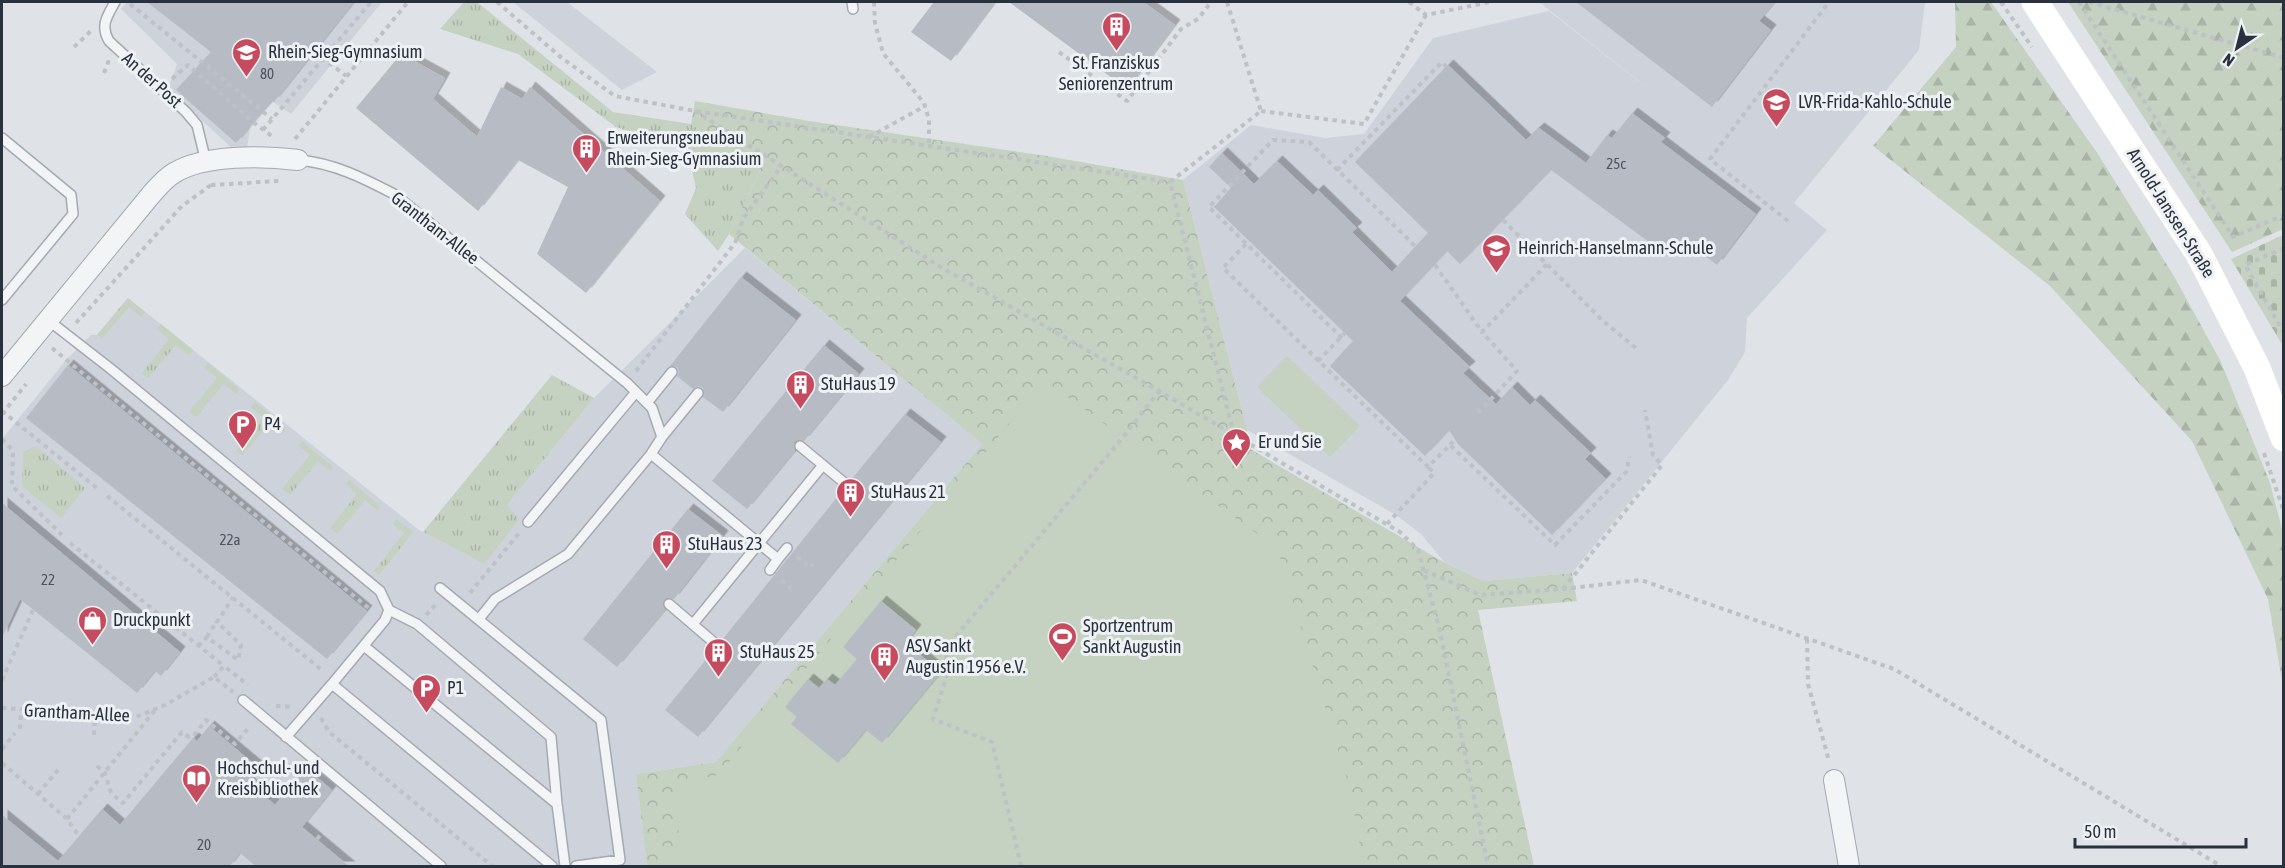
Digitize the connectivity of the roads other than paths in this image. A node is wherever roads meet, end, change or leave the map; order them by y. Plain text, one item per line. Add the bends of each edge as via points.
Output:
1 (115, 2) edge
2 (2035, 2) edge
3 (2, 138) edge
4 (291, 159) joint
5 (206, 162) junction
6 (2, 300) edge
7 (42, 328) junction
8 (672, 372) dead end
9 (2, 376) edge
10 (636, 392) junction
11 (698, 393) dead end
12 (647, 403) junction
13 (662, 437) junction
14 (2273, 442) edge
15 (800, 446) dead end
16 (651, 454) junction
17 (823, 465) junction
18 (847, 485) dead end
19 (528, 522) road end
20 (759, 544) junction
21 (787, 548) dead end
22 (778, 559) junction
23 (770, 570) dead end
24 (443, 591) road end
25 (669, 604) dead end
26 (389, 610) junction
27 (479, 619) junction
28 (693, 624) junction
29 (718, 645) dead end
30 (364, 646) junction
31 (332, 684) junction
32 (243, 700) road end
33 (286, 737) junction
34 (1834, 780) road end
35 (557, 804) junction
36 (441, 867) edge
37 (552, 867) edge
38 (565, 867) edge
39 (576, 867) edge
40 (1849, 867) edge

1 - 5 lane, An der Post via 105,19 109,41 197,125
2 - 14 main road, Arnold-Janssen-Straße via 2199,254 2256,368
3 - 6 lane via 70,195 73,214
4 - 5 street, Grantham-Allee
4 - 10 lane, Grantham-Allee via 333,166 394,194
5 - 7 street, Grantham-Allee via 185,167 161,184
7 - 9 street, Grantham-Allee
7 - 26 lane via 66,334 380,591
8 - 12 lane
10 - 12 lane, Grantham-Allee
10 - 19 lane
11 - 13 lane
12 - 13 lane, Grantham-Allee
13 - 16 lane
15 - 17 lane
16 - 20 lane
16 - 27 lane via 568,554 495,599
17 - 18 lane
17 - 20 lane
20 - 22 lane
20 - 28 lane
21 - 22 lane
22 - 23 lane
24 - 27 lane
25 - 28 lane
26 - 30 lane
26 - 35 lane via 417,624 551,737
27 - 39 lane via 601,720 620,860
28 - 29 lane
30 - 31 lane
30 - 35 lane
31 - 33 lane
31 - 37 lane
32 - 33 lane
33 - 36 lane
34 - 40 street
35 - 38 lane

